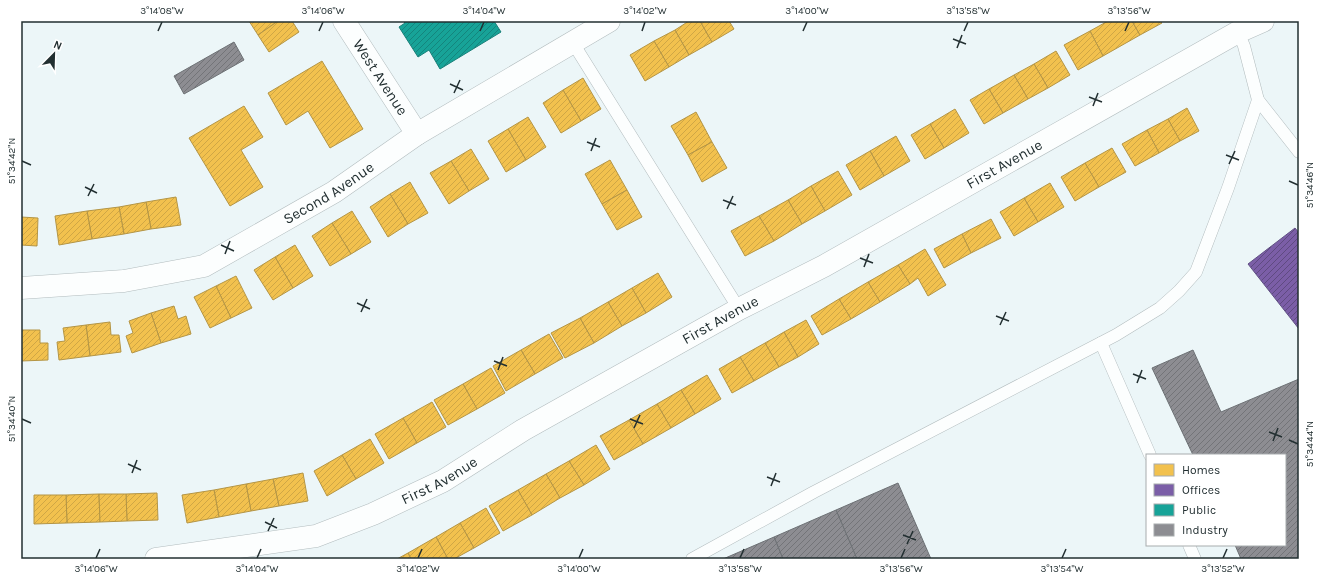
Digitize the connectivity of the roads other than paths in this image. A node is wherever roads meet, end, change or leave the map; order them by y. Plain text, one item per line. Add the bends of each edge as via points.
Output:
1 (344, 21) edge
2 (609, 21) edge
3 (1264, 21) edge
4 (1236, 27) edge
5 (573, 43) junction
6 (1258, 100) junction
7 (417, 134) junction
8 (1299, 152) edge
9 (21, 288) edge
10 (740, 309) junction
11 (1101, 343) junction
12 (1150, 454) edge
13 (1188, 546) edge
14 (156, 559) edge
15 (692, 559) edge
16 (1195, 559) edge

1 - 7 street, West Avenue
2 - 5 street, Second Avenue
3 - 4 street, First Avenue
4 - 6 lane via 1244,46
4 - 10 street, First Avenue via 824,266
5 - 7 street, Second Avenue
5 - 10 lane
6 - 8 lane
6 - 11 lane via 1196,272 1160,308
7 - 9 street, Second Avenue via 334,192 204,266 124,281
10 - 14 street, First Avenue via 523,430 443,481 373,514 316,536
11 - 12 lane
11 - 15 lane via 814,492
13 - 16 lane

